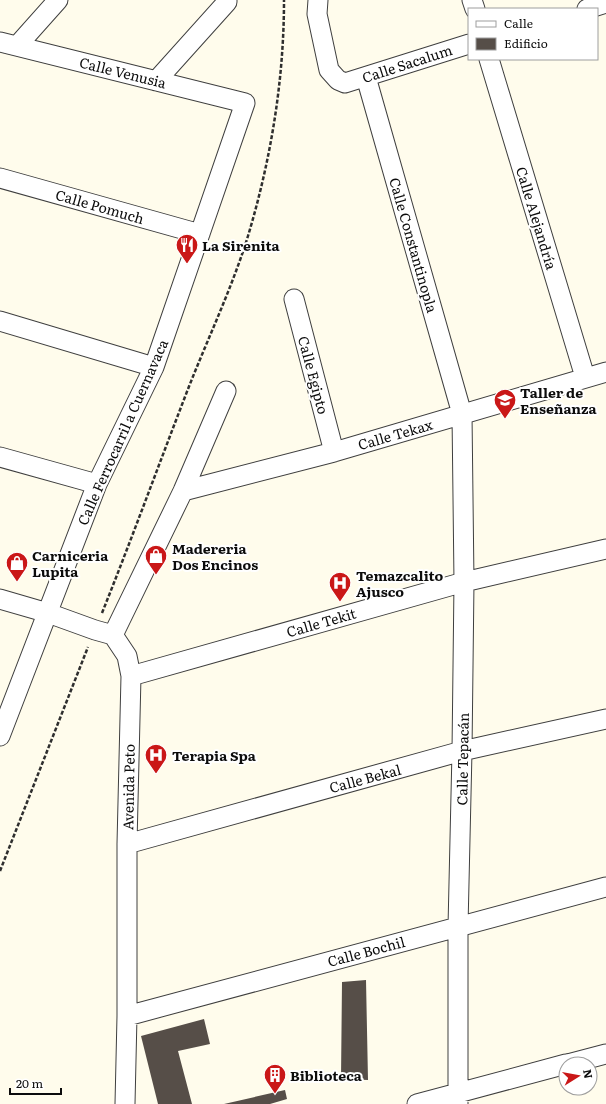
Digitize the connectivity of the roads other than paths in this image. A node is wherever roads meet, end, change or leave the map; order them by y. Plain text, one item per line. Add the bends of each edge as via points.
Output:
1 (58, 0) edge
2 (318, 0) edge
3 (227, 1) edge
4 (606, 4) edge
5 (591, 8) edge
6 (9, 44) edge
7 (468, 44) edge
8 (489, 60) edge
9 (366, 77) junction
10 (156, 81) junction
11 (245, 103) joint
12 (0, 178) edge
13 (200, 234) junction
14 (294, 299) dead end
15 (0, 321) edge
16 (154, 367) junction
17 (606, 372) edge
18 (585, 377) junction
19 (226, 392) dead end
20 (462, 414) junction
21 (334, 452) junction
22 (0, 457) edge
23 (97, 484) junction
24 (183, 491) junction
25 (606, 549) edge
26 (464, 582) junction
27 (0, 598) edge
28 (48, 613) junction
29 (113, 635) junction
30 (131, 676) junction
31 (606, 719) edge
32 (1, 732) edge
33 (462, 751) junction
34 (127, 844) junction
35 (606, 887) edge
36 (458, 927) junction
37 (127, 1016) junction
38 (558, 1067) edge
39 (459, 1099) edge
40 (125, 1104) edge
41 (417, 1104) edge

1 - 6 street
2 - 9 street, Calle Sacalum via 317,14 329,70 338,80 345,83
3 - 10 street
4 - 5 street
6 - 10 street, Calle Venusia
7 - 9 street, Calle Sacalum
8 - 18 street, Calle Alejandría
9 - 20 street, Calle Constantinopla
10 - 11 street, Calle Venusia
11 - 13 street, Calle Ferrocarril a Cuernavaca
12 - 13 street, Calle Pomuch
13 - 16 street, Calle Ferrocarril a Cuernavaca
14 - 21 street, Calle Egipto
15 - 16 street
16 - 23 street, Calle Ferrocarril a Cuernavaca
17 - 18 street, Calle Tekax
18 - 20 street, Calle Tekax
19 - 24 street
20 - 21 street, Calle Tekax
20 - 26 street, Calle Tepacán
21 - 24 street, Calle Tekax
22 - 23 street
23 - 28 street, Calle Ferrocarril a Cuernavaca
24 - 29 street
25 - 26 street, Calle Tekit
26 - 30 street, Calle Tekit
26 - 33 street, Calle Tepacán
27 - 28 street
28 - 29 street
28 - 32 street, Calle Ferrocarril a Cuernavaca
29 - 30 street, Avenida Peto via 127,656
30 - 34 street, Avenida Peto
31 - 33 street, Calle Bekal
33 - 34 street, Calle Bekal
33 - 36 street, Calle Tepacán
34 - 37 street, Avenida Peto
35 - 36 street, Calle Bochil
36 - 37 street, Calle Bochil
36 - 39 street, Calle Tepacán
37 - 40 street, Avenida Peto
38 - 39 street
39 - 41 street

